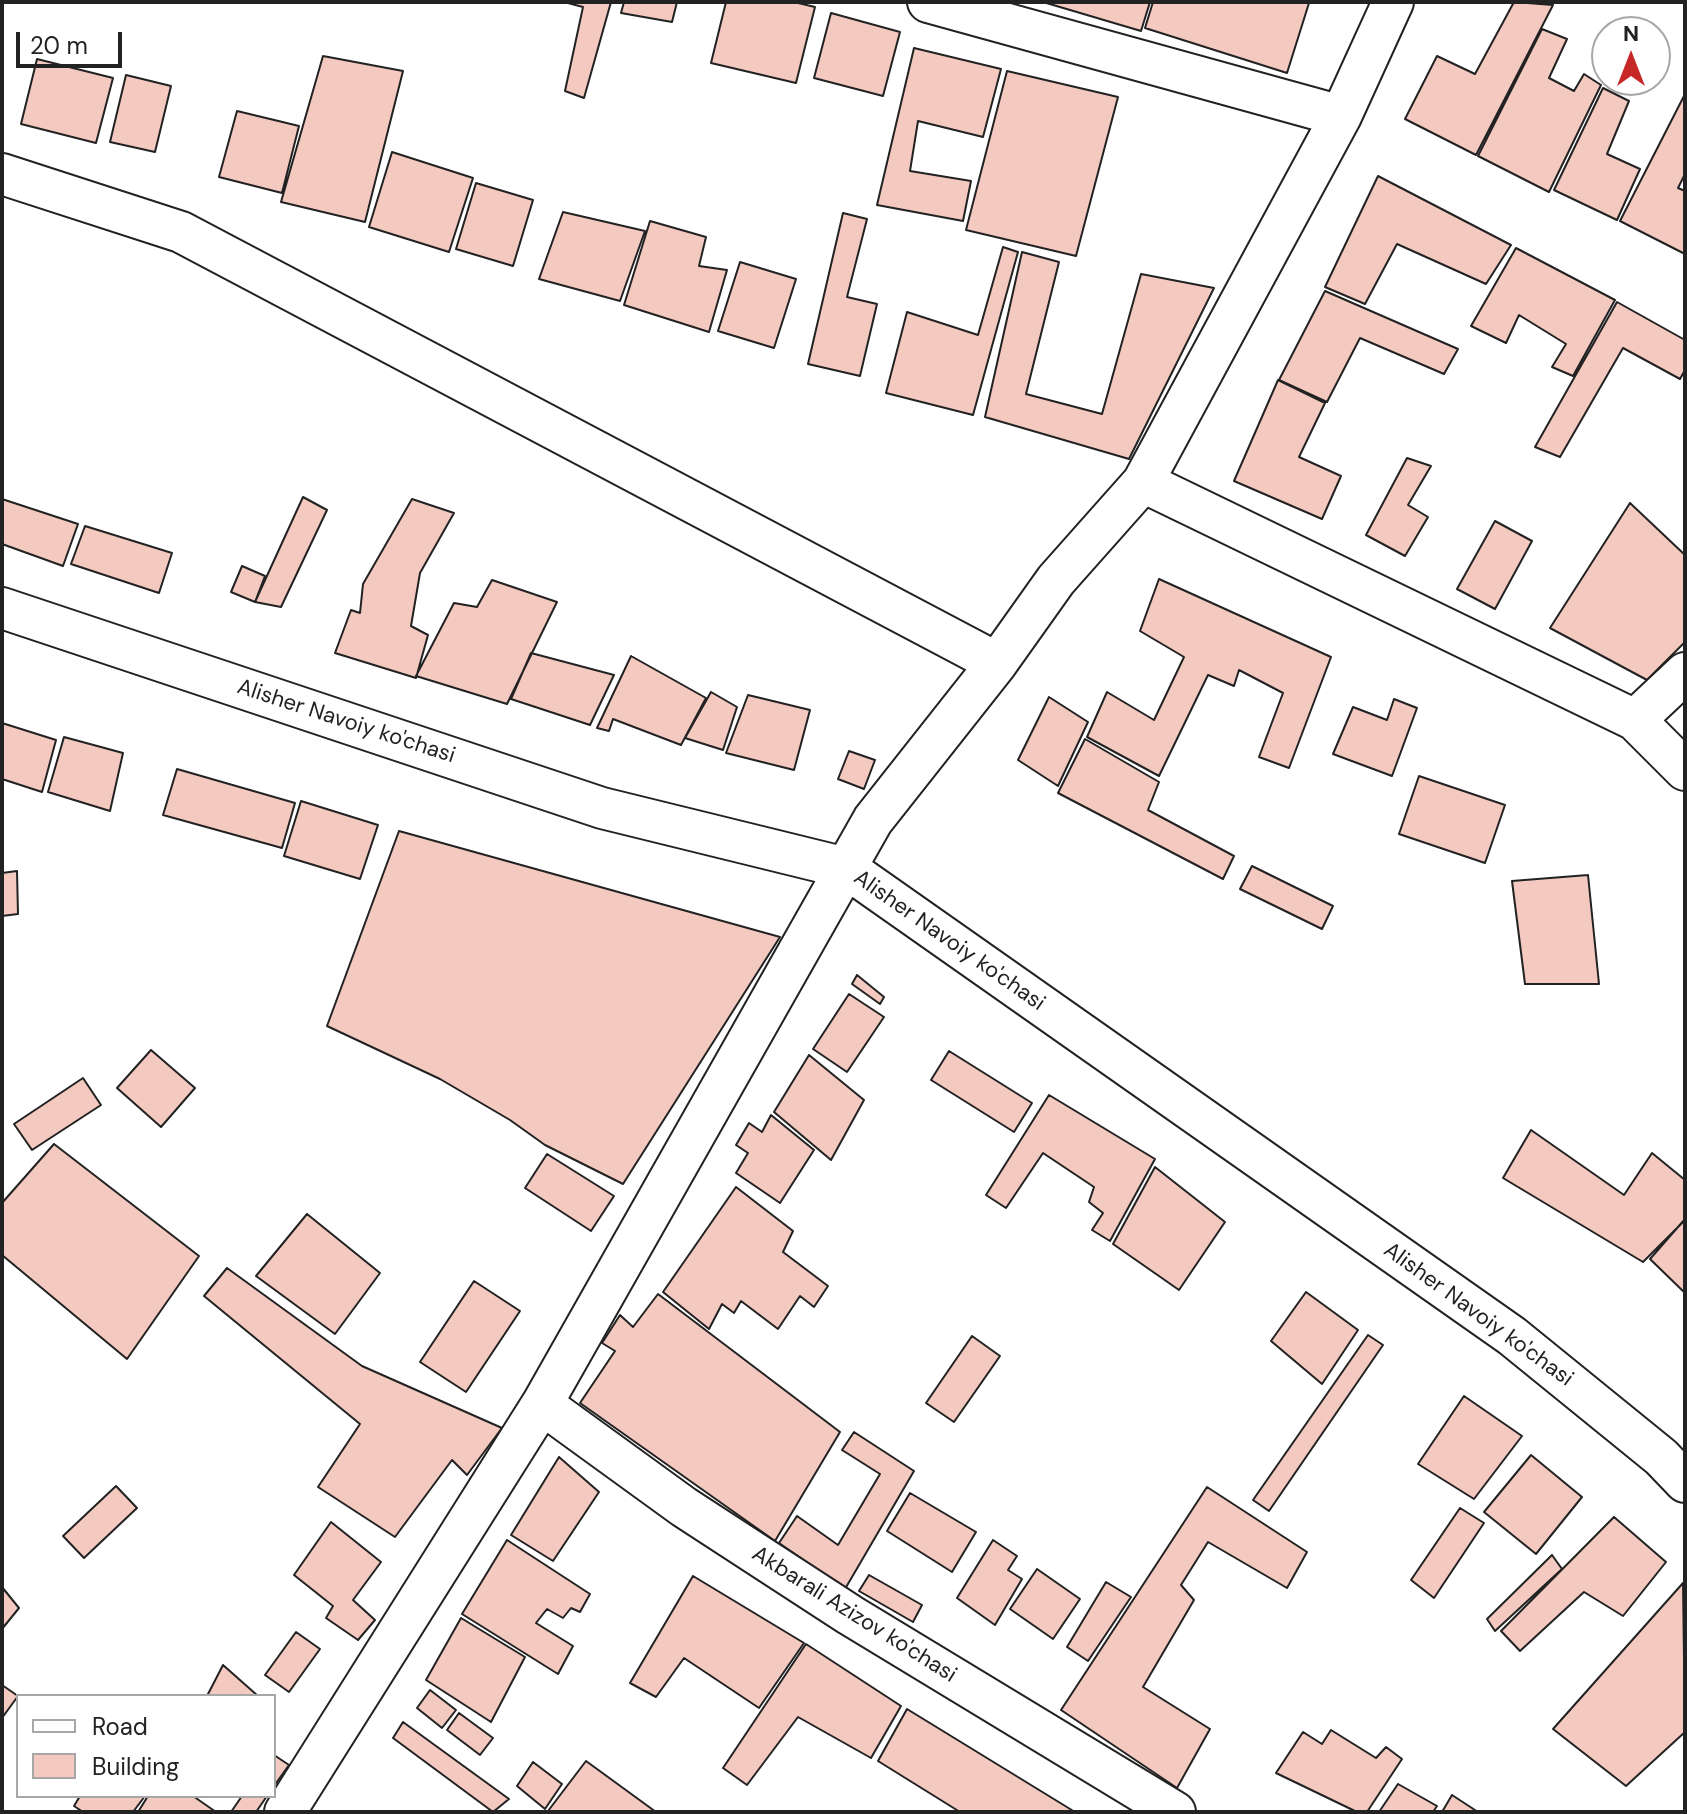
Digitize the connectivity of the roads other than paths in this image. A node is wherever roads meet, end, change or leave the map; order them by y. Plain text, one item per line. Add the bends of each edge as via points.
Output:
1 (928, 2) edge
2 (1393, 2) edge
3 (1341, 116) junction
4 (2, 174) edge
5 (1143, 482) junction
6 (2, 608) edge
7 (997, 663) junction
8 (1685, 673) edge
9 (1635, 720) junction
10 (1685, 770) edge
11 (846, 868) junction
12 (542, 1404) junction
13 (1685, 1482) edge
14 (285, 1812) edge
15 (1175, 1812) edge

1 - 3 street
2 - 3 street
3 - 5 street
4 - 7 street via 181,232
5 - 7 street via 1056,580
5 - 9 street
6 - 11 street, Alisher Navoiy ko'chasi via 602,808
7 - 11 street via 873,820
8 - 9 street
9 - 10 street
11 - 12 street
11 - 13 street, Alisher Navoiy ko'chasi via 1512,1336
12 - 14 street
12 - 15 street, Akbarali Azizov ko'chasi via 684,1507 837,1606

